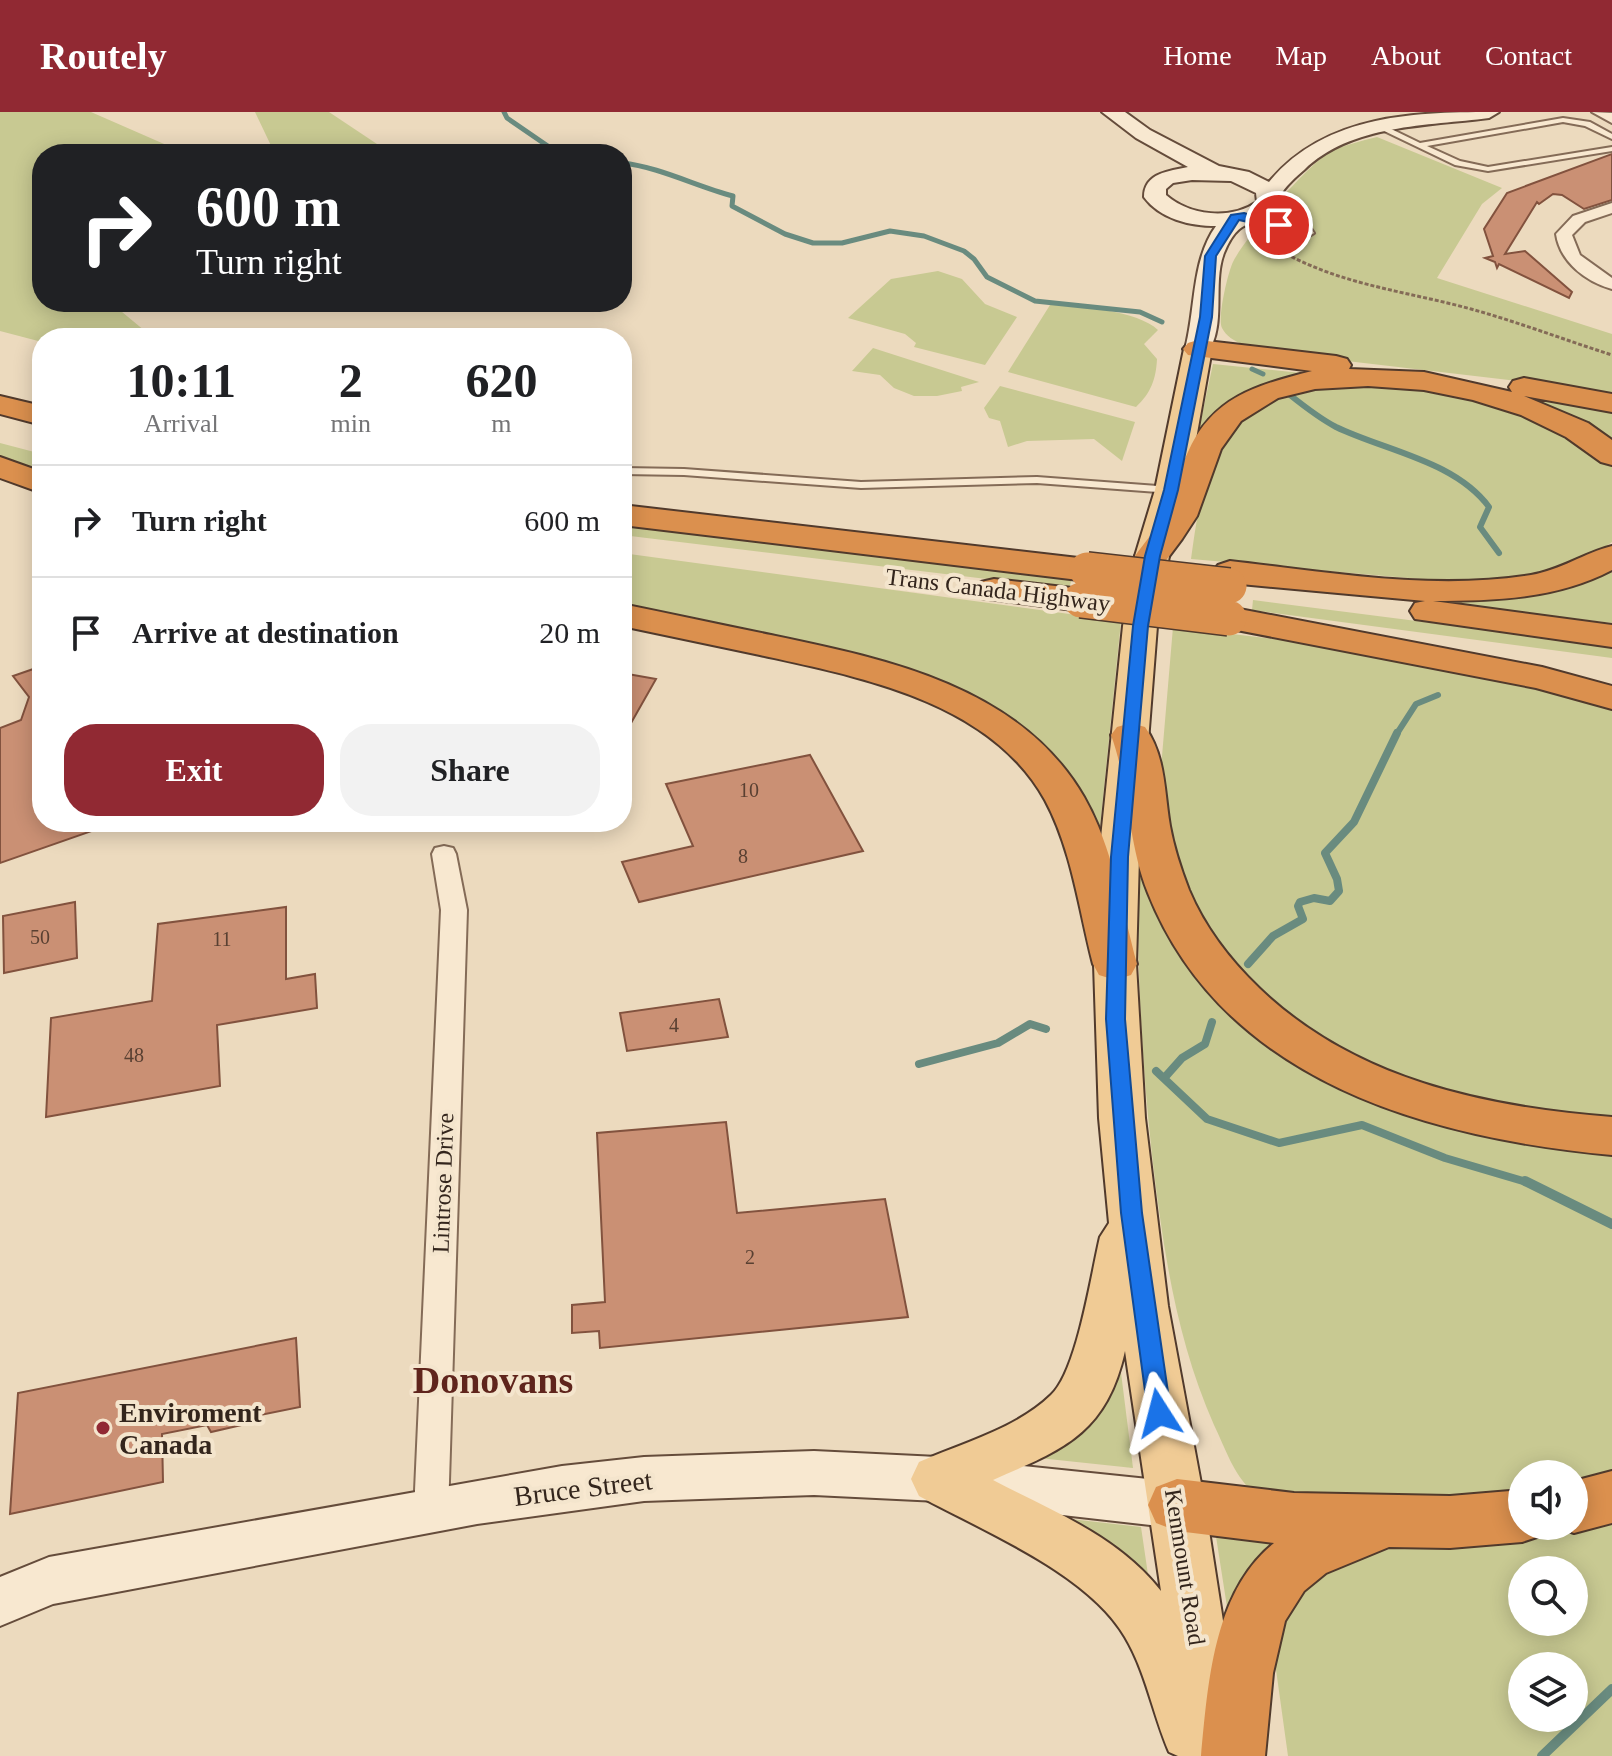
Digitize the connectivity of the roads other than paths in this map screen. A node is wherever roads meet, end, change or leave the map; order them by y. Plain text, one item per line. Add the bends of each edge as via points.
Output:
1 (1112, 112) edge
2 (1489, 112) edge
3 (1599, 112) edge
4 (1612, 119) edge
5 (1384, 122) edge
6 (1143, 134) junction
7 (1612, 137) edge
8 (1418, 145) junction
9 (1612, 149) edge
10 (1307, 156) junction
11 (1216, 173) junction
12 (1166, 178) junction
13 (1269, 200) junction
14 (1612, 208) edge
15 (1175, 211) junction
16 (1234, 222) junction
17 (1206, 284) junction
18 (1612, 284) edge
19 (1206, 317) junction
20 (1197, 352) junction
21 (1268, 357) junction
22 (1416, 380) junction
23 (1612, 403) edge
24 (0, 405) edge
25 (32, 413) edge
26 (19, 451) edge
27 (1612, 455) edge
28 (32, 469) edge
29 (632, 471) edge
30 (1171, 490) junction
31 (632, 516) edge
32 (632, 545) edge
33 (1152, 556) junction
34 (1612, 556) edge
35 (1085, 577) junction
36 (1229, 592) junction
37 (632, 617) edge
38 (1612, 636) edge
39 (1612, 668) edge
40 (1612, 698) edge
41 (1131, 735) junction
42 (444, 854) dead end
43 (1115, 964) junction
44 (1612, 1136) edge
45 (1131, 1213) junction
46 (938, 1479) junction
47 (1612, 1497) edge
48 (1588, 1503) edge
49 (1177, 1505) junction
50 (431, 1513) junction
51 (1508, 1517) edge
52 (1397, 1521) junction
53 (25, 1578) edge
54 (0, 1602) edge
55 (0, 1626) edge
56 (1198, 1756) edge
57 (1213, 1756) edge
58 (1233, 1756) edge

1 - 6 main road
2 - 5 main road
3 - 4 street
5 - 8 lane
5 - 10 main road
6 - 11 main road
6 - 12 main road via 1164,158
7 - 8 lane via 1587,124 1563,120
8 - 9 lane via 1458,163 1488,169
10 - 11 main road
10 - 13 main road
11 - 12 main road
11 - 13 main road via 1257,183
12 - 15 main road, Kenmount Road via 1155,187 1155,197
13 - 16 main road via 1260,211
13 - 16 street via 1285,222 1306,233
14 - 18 street via 1579,219 1564,234 1576,262
15 - 16 main road
15 - 17 main road, Kenmount Road via 1199,245
16 - 17 main road, Kenmount Road via 1211,256
17 - 19 main road, Kenmount Road
19 - 20 main road, Kenmount Road
19 - 21 highway via 1222,340
20 - 21 highway
20 - 22 highway
20 - 30 main road, Kenmount Road
21 - 23 highway via 1511,385
22 - 27 highway via 1529,406 1575,427
22 - 33 highway via 1318,381 1242,405 1205,444 1178,519
24 - 25 highway
26 - 28 highway
29 - 30 lane via 861,485 1037,480
30 - 33 main road, Kenmount Road
31 - 35 highway, Trans Canada Highway
32 - 35 highway, Trans Canada Highway
33 - 41 main road, Kenmount Road
34 - 36 highway via 1567,578 1503,588
35 - 36 highway, Trans Canada Highway, bridge
36 - 38 highway, Trans Canada Highway
36 - 39 highway, Trans Canada Highway
36 - 40 highway
37 - 43 highway via 874,671 937,693 992,723 1039,762 1069,808
41 - 43 main road, Kenmount Road
41 - 44 highway via 1143,770 1157,858 1184,925 1213,968 1257,1013 1331,1064 1410,1101 1510,1127
42 - 50 street, Lintrose Drive via 454,910
43 - 45 main road, Kenmount Road
45 - 46 main road via 1093,1376 1072,1410 1043,1433
45 - 49 main road, Kenmount Road
46 - 49 main road, Bruce Street
46 - 50 main road, Bruce Street via 814,1473 659,1478 562,1488
46 - 56 main road via 1090,1560 1121,1585 1146,1618 1174,1680
47 - 48 highway
49 - 52 highway via 1294,1519
49 - 57 main road, Kenmount Road
50 - 53 main road, Bruce Street
51 - 52 highway
52 - 58 highway via 1303,1556 1270,1591 1244,1659
53 - 54 main road, Bruce Street
53 - 55 main road

